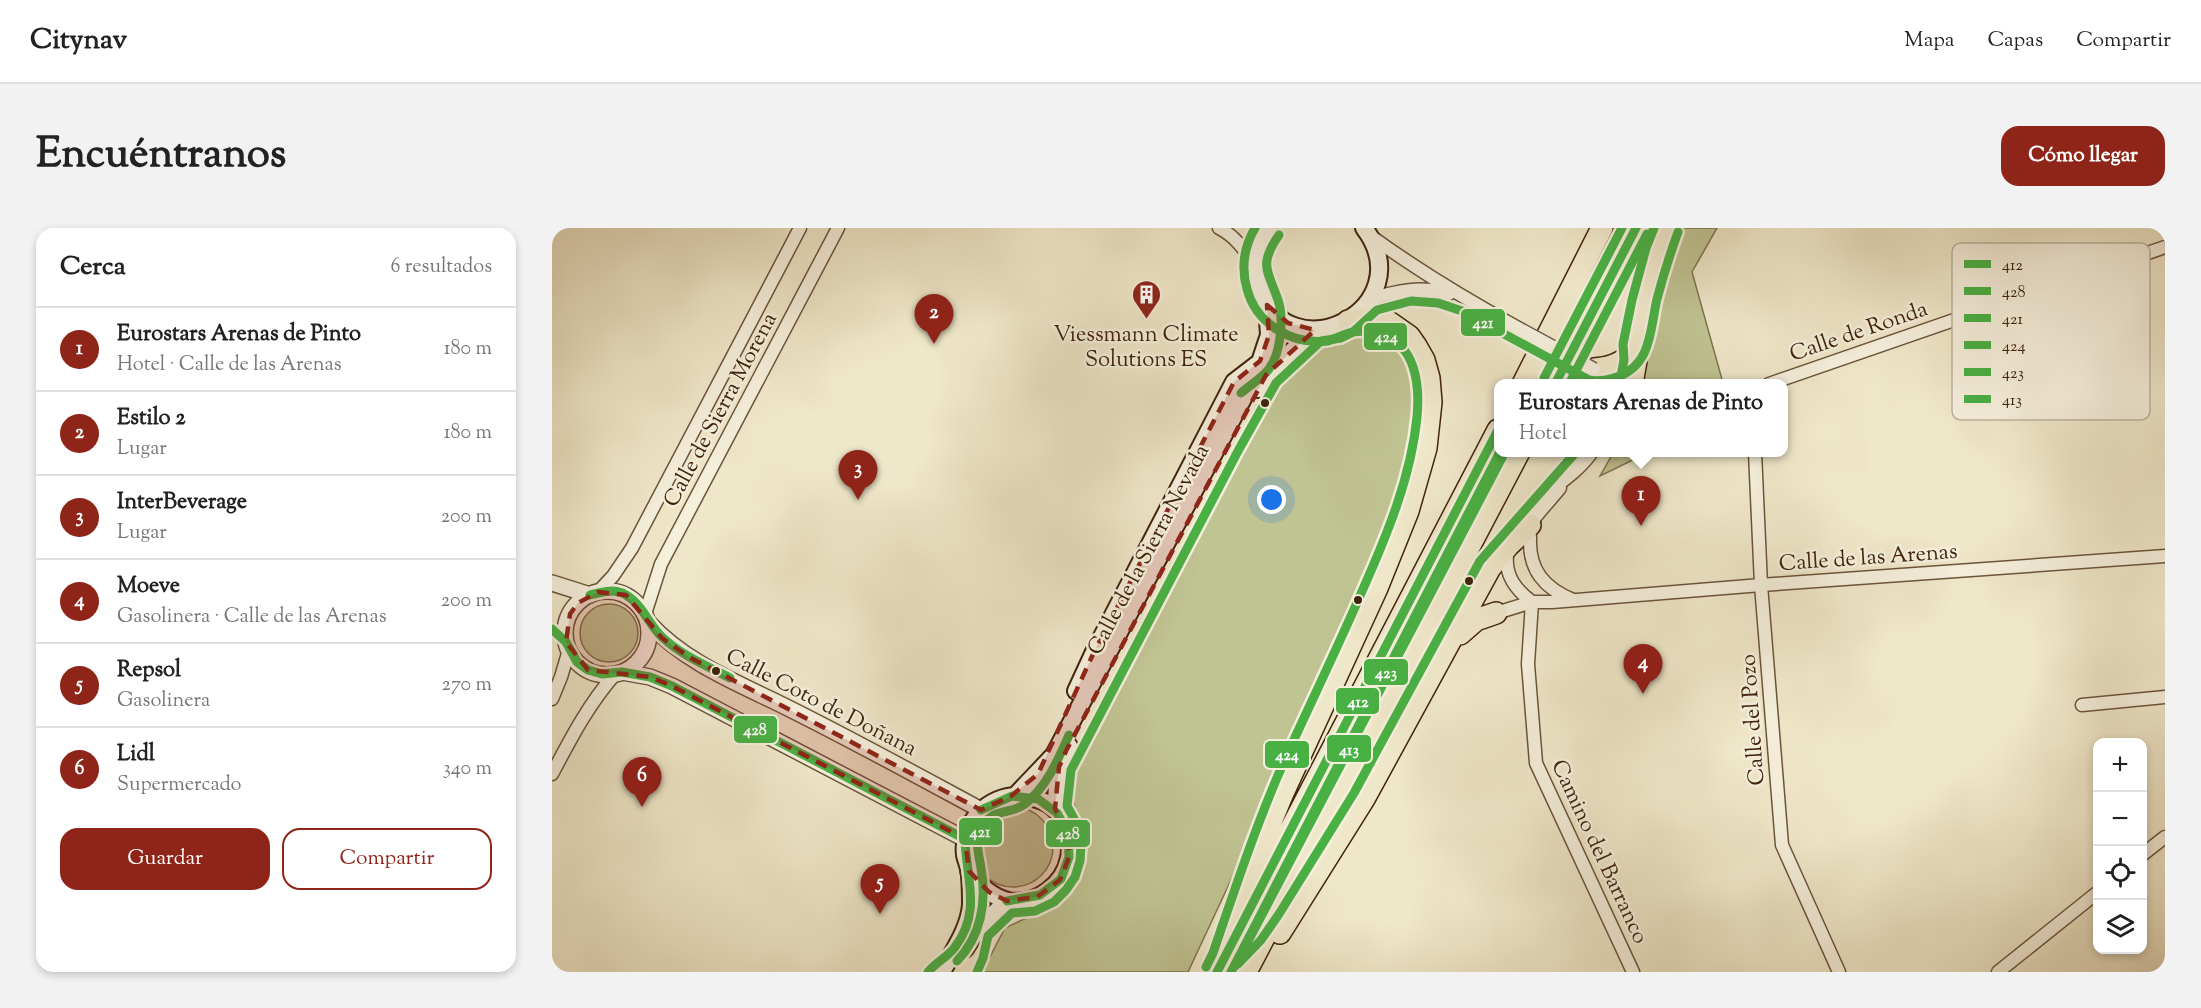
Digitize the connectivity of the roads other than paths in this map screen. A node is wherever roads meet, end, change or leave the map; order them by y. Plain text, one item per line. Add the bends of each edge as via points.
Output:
1 (800, 228) edge
2 (838, 228) edge
3 (1219, 228) edge
4 (1269, 228) edge
5 (1602, 228) edge
6 (1667, 228) edge
7 (1366, 231) edge
8 (1635, 231) edge
9 (2165, 247) edge
10 (2150, 252) edge
11 (1254, 265) junction
12 (1370, 299) junction
13 (1467, 300) junction
14 (1267, 305) junction
15 (1348, 321) junction
16 (1952, 321) edge
17 (1315, 330) junction
18 (1635, 346) junction
19 (1601, 376) edge
20 (1526, 379) edge
21 (1558, 379) edge
22 (1633, 379) edge
23 (1783, 379) edge
24 (1494, 438) edge
25 (1517, 457) edge
26 (1588, 457) edge
27 (1755, 457) edge
28 (1570, 476) junction
29 (1530, 525) junction
30 (1508, 546) junction
31 (2165, 556) edge
32 (1542, 580) junction
33 (552, 583) edge
34 (1761, 585) junction
35 (594, 593) junction
36 (1574, 600) junction
37 (1532, 602) junction
38 (1496, 613) joint
39 (647, 619) junction
40 (552, 629) edge
41 (1449, 645) junction
42 (568, 646) junction
43 (619, 673) junction
44 (2165, 697) edge
45 (552, 699) edge
46 (2082, 705) dead end
47 (552, 774) edge
48 (1015, 796) junction
49 (1055, 808) junction
50 (981, 810) junction
51 (2165, 837) edge
52 (965, 839) junction
53 (2147, 851) edge
54 (969, 870) junction
55 (2093, 895) edge
56 (1007, 901) junction
57 (1220, 965) edge
58 (942, 972) edge
59 (952, 972) edge
60 (1246, 972) edge
61 (1633, 972) edge
62 (1839, 972) edge
63 (1998, 972) edge

1 - 35 street, Calle de Sierra Morena via 632,548 613,576
2 - 39 street, Calle de Sierra Morena via 662,564
3 - 11 street via 1244,248
4 - 11 main road via 1260,241
5 - 20 highway
6 - 18 highway
7 - 12 main road via 1374,244 1378,266
7 - 13 street
8 - 21 highway
9 - 10 street, Calle de Ronda
11 - 14 main road via 1255,279
12 - 13 street via 1410,289 1440,291
12 - 15 main road
13 - 19 street, bridge
14 - 17 main road via 1288,323
14 - 48 main road via 1269,335 1258,368 1234,382 1094,652 1038,774
15 - 17 main road
15 - 57 highway via 1389,322 1416,346 1430,378 1425,448 1408,511 1261,846
16 - 23 street, Calle de Ronda
17 - 49 main road, Calle de la Sierra Nevada via 1266,375 1227,445 1062,759
18 - 19 highway
18 - 22 highway
24 - 57 highway
25 - 60 highway
26 - 28 street
27 - 34 street, Calle del Pozo
28 - 29 street
28 - 30 street via 1527,510
29 - 30 highway
29 - 32 street via 1531,562
30 - 37 street via 1506,561 1511,580
30 - 41 highway via 1490,568
31 - 34 street, Calle de las Arenas
32 - 36 street
32 - 37 street
33 - 35 street
34 - 36 street, Calle de las Arenas
34 - 62 street, Calle del Pozo via 1782,845
35 - 39 street via 612,591 626,595 637,603
35 - 42 street via 578,603 570,614 566,628
36 - 37 street, Calle de las Arenas
37 - 38 street, Calle de las Arenas
37 - 61 street, Camino del Barranco via 1528,664 1536,763
38 - 41 highway via 1471,623
39 - 43 street via 649,638 645,653
39 - 50 street, Calle Coto de Doñana via 662,638 689,657
40 - 42 street
41 - 60 highway via 1364,799 1289,921
42 - 43 street via 577,662 588,670
42 - 45 street
43 - 47 street via 583,715
43 - 52 street via 650,677 672,686
44 - 46 street
48 - 49 main road via 1040,799
48 - 50 main road via 995,800
49 - 56 main road via 1070,842 1070,855 1060,880 1037,897
50 - 52 main road
51 - 53 street
52 - 54 main road
54 - 56 main road via 989,892
54 - 58 main road via 971,906 966,927
55 - 63 street
56 - 59 main road via 976,930

